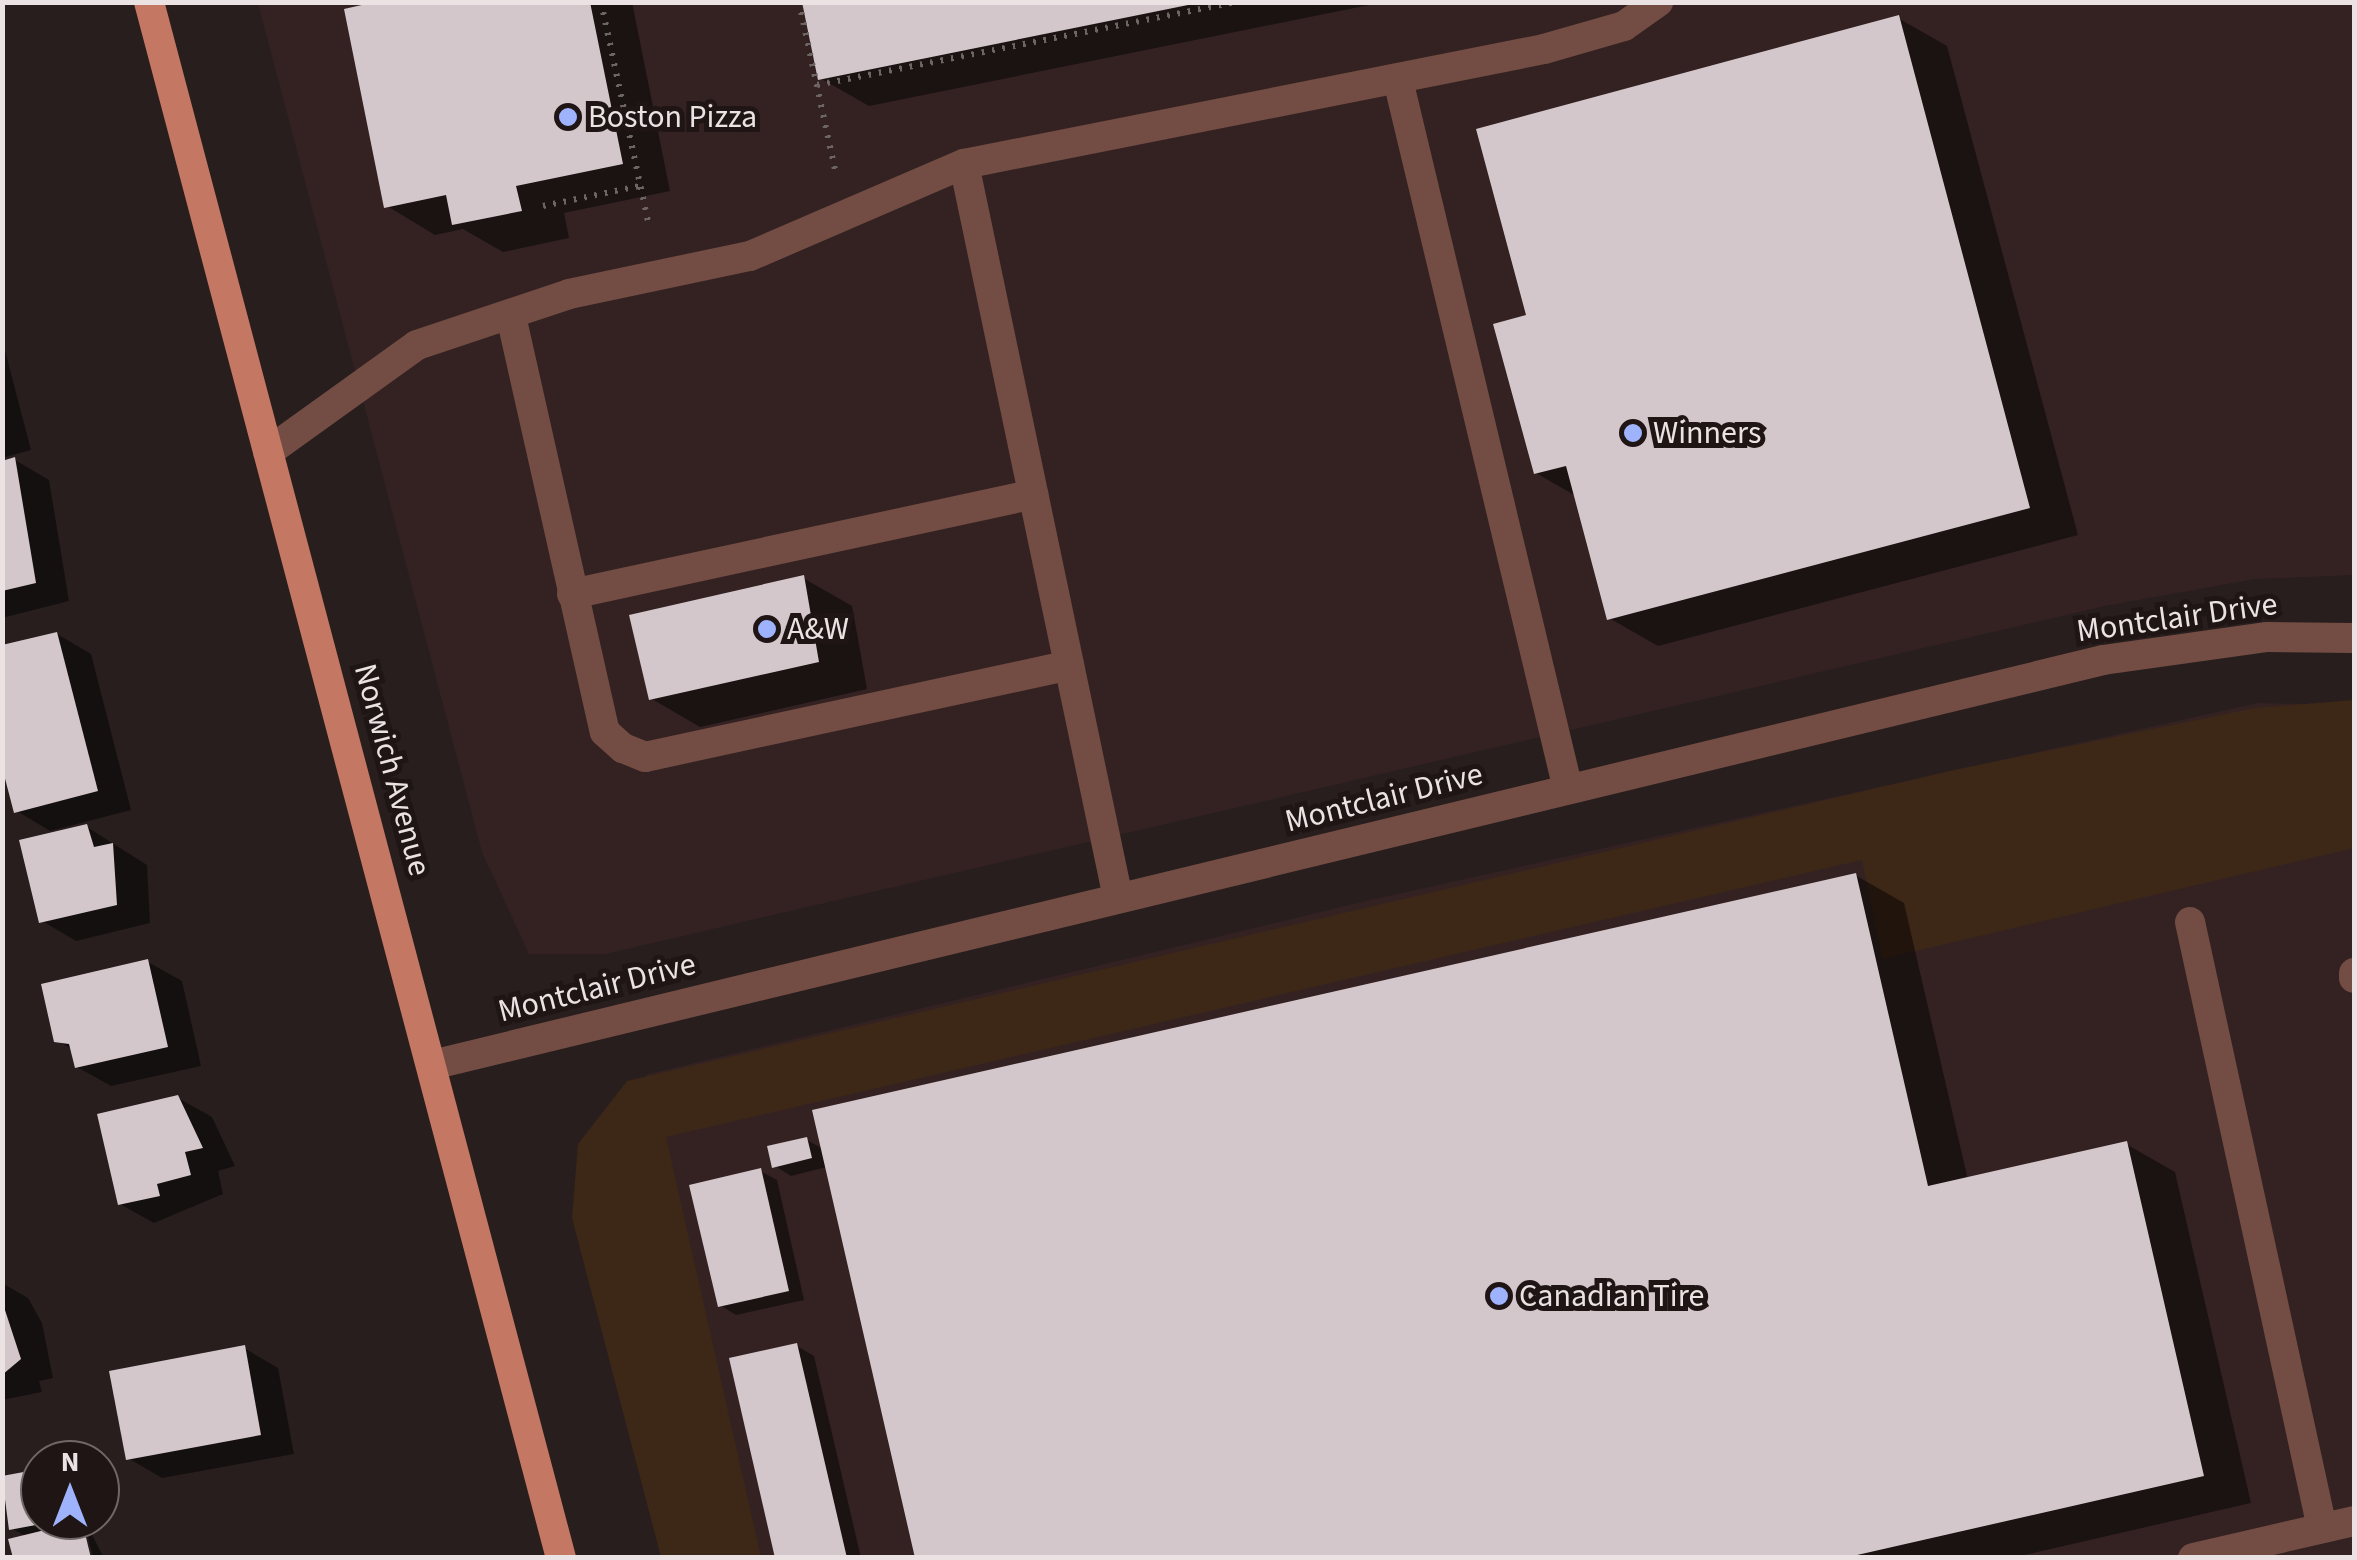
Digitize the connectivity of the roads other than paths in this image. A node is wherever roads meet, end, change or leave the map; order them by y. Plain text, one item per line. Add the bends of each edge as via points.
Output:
1 (150, 2) edge
2 (1658, 2) edge
3 (1398, 80) junction
4 (964, 164) junction
5 (511, 316) junction
6 (268, 452) junction
7 (1034, 494) junction
8 (572, 594) junction
9 (2354, 638) edge
10 (1069, 665) junction
11 (1568, 789) junction
12 (1118, 898) junction
13 (2190, 922) dead end
14 (436, 1064) junction
15 (2354, 1521) edge
16 (2322, 1528) junction
17 (561, 1558) edge
18 (2193, 1558) edge

1 - 6 main road, Norwich Avenue
2 - 3 street via 1624,26
3 - 4 street
3 - 11 street
4 - 5 street via 844,210 750,256
4 - 7 street
5 - 6 street via 398,355
5 - 8 street
6 - 14 main road, Norwich Avenue
7 - 8 street
7 - 10 street
8 - 10 street via 606,732 644,757
9 - 11 street, Montclair Drive via 2267,637 2104,660
10 - 12 street
11 - 12 street, Montclair Drive
12 - 14 street, Montclair Drive
13 - 16 street
14 - 17 main road, Norwich Avenue
15 - 16 street
16 - 18 street

